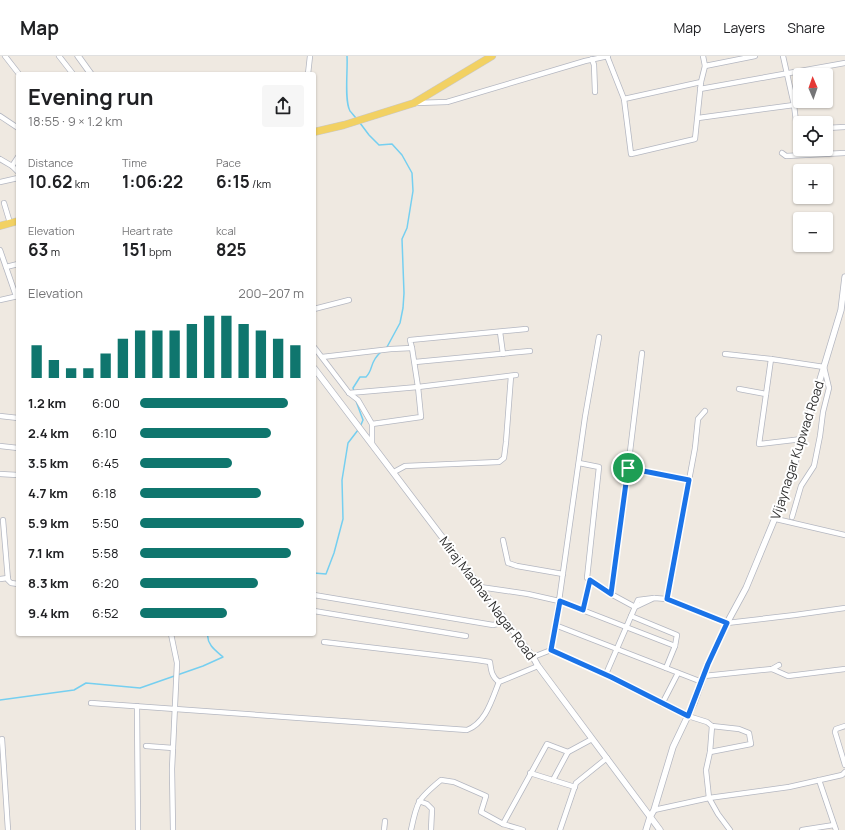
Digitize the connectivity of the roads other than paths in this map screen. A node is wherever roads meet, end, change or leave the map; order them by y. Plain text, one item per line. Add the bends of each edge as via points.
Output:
1 (6, 56) edge
2 (59, 56) edge
3 (78, 56) edge
4 (310, 56) edge
5 (492, 56) edge
6 (608, 56) edge
7 (703, 56) edge
8 (755, 56) edge
9 (783, 56) edge
10 (592, 59) junction
11 (845, 63) edge
12 (704, 66) junction
13 (18, 72) edge
14 (71, 72) edge
15 (90, 72) edge
16 (308, 72) edge
17 (787, 74) junction
18 (701, 82) junction
19 (700, 90) junction
20 (595, 92) dead end
21 (624, 99) junction
22 (793, 101) edge
23 (414, 103) junction
24 (793, 105) edge
25 (0, 116) edge
26 (698, 118) junction
27 (16, 127) edge
28 (845, 127) edge
29 (833, 128) edge
30 (316, 132) edge
31 (782, 153) dead end
32 (845, 153) edge
33 (0, 159) edge
34 (16, 160) edge
35 (12, 166) junction
36 (16, 170) edge
37 (16, 178) edge
38 (0, 182) edge
39 (4, 203) dead end
40 (16, 222) edge
41 (10, 223) junction
42 (0, 226) edge
43 (0, 250) edge
44 (16, 264) edge
45 (6, 267) junction
46 (845, 277) edge
47 (16, 293) edge
48 (16, 296) edge
49 (0, 300) edge
50 (348, 300) dead end
51 (316, 308) edge
52 (526, 329) dead end
53 (500, 332) junction
54 (599, 337) dead end
55 (412, 348) junction
56 (316, 350) edge
57 (530, 352) dead end
58 (642, 353) dead end
59 (503, 354) junction
60 (724, 354) dead end
61 (322, 357) junction
62 (771, 359) junction
63 (415, 362) junction
64 (824, 367) junction
65 (316, 371) edge
66 (418, 387) junction
67 (739, 389) dead end
68 (349, 392) junction
69 (766, 394) junction
70 (705, 411) dead end
71 (0, 416) edge
72 (16, 418) edge
73 (372, 424) junction
74 (802, 439) junction
75 (372, 443) junction
76 (0, 446) edge
77 (16, 448) edge
78 (579, 463) junction
79 (628, 468) junction
80 (394, 472) junction
81 (0, 474) edge
82 (16, 475) edge
83 (689, 480) junction
84 (792, 517) dead end
85 (776, 519) junction
86 (3, 520) dead end
87 (845, 535) edge
88 (503, 540) dead end
89 (563, 574) junction
90 (8, 578) junction
91 (0, 579) edge
92 (590, 580) junction
93 (16, 583) edge
94 (480, 587) junction
95 (611, 594) junction
96 (316, 596) edge
97 (667, 599) junction
98 (560, 601) junction
99 (635, 607) junction
100 (845, 608) edge
101 (583, 610) junction
102 (316, 611) edge
103 (631, 616) junction
104 (506, 622) junction
105 (727, 623) junction
106 (555, 625) junction
107 (626, 626) junction
108 (171, 636) edge
109 (466, 636) dead end
110 (324, 642) dead end
111 (675, 646) junction
112 (616, 648) junction
113 (551, 650) junction
114 (533, 657) junction
115 (779, 665) dead end
116 (538, 666) junction
117 (666, 668) junction
118 (772, 669) junction
119 (845, 669) edge
120 (678, 673) junction
121 (606, 674) junction
122 (703, 679) junction
123 (499, 682) junction
124 (91, 703) dead end
125 (662, 704) junction
126 (137, 706) junction
127 (174, 710) junction
128 (688, 716) junction
129 (712, 726) junction
130 (845, 726) edge
131 (2, 739) dead end
132 (592, 739) junction
133 (146, 746) dead end
134 (173, 748) junction
135 (568, 752) junction
136 (710, 752) junction
137 (607, 758) junction
138 (1, 759) edge
139 (845, 765) edge
140 (845, 772) edge
141 (530, 773) junction
142 (553, 780) junction
143 (819, 780) junction
144 (575, 787) junction
145 (709, 798) junction
146 (419, 801) junction
147 (7, 808) junction
148 (0, 809) edge
149 (654, 810) junction
150 (650, 817) junction
151 (386, 821) dead end
152 (503, 824) junction
153 (834, 825) junction
154 (8, 830) edge
155 (138, 830) edge
156 (173, 830) edge
157 (384, 830) edge
158 (411, 830) edge
159 (431, 830) edge
160 (523, 830) edge
161 (560, 830) edge
162 (646, 830) edge
163 (660, 830) edge
164 (730, 830) edge
165 (802, 830) edge
166 (836, 830) edge

1 - 13 street
2 - 14 street
3 - 15 street
4 - 16 street
5 - 23 main road
6 - 10 street
6 - 21 street
7 - 12 street
8 - 12 street
9 - 17 street
10 - 20 street
10 - 23 street via 447,102
11 - 17 street
12 - 18 street
17 - 19 street
17 - 22 street
18 - 19 street
18 - 21 street
19 - 26 street
21 - 26 street via 631,154 696,139
23 - 30 main road
24 - 26 street
25 - 27 street
28 - 29 street
31 - 32 street via 786,156
33 - 35 street
34 - 35 street
35 - 36 street
37 - 38 street
39 - 41 street
40 - 41 main road
41 - 42 main road
43 - 45 street
44 - 45 street
45 - 47 street
46 - 64 street, Vijaynagar Kupwad Road via 841,310
48 - 49 street
50 - 51 street
52 - 53 street
53 - 55 street via 410,340
53 - 59 street
54 - 78 street
55 - 61 street via 391,348
55 - 63 street
56 - 61 street
57 - 59 street
58 - 79 street
59 - 63 street
60 - 62 street
61 - 68 street
62 - 64 street
62 - 69 street
63 - 66 street
64 - 74 street, Vijaynagar Kupwad Road
64 - 84 street via 829,388 814,466 801,486
65 - 75 street, Miraj Madhav Nagar Road
66 - 68 street
66 - 73 street via 421,417
66 - 80 street via 513,376 504,458 499,462 405,466
67 - 69 street
68 - 73 street via 358,400
69 - 74 street via 759,444
70 - 83 street via 698,419 696,448
71 - 72 street
73 - 75 street
74 - 85 street, Vijaynagar Kupwad Road via 788,489
75 - 80 street, Miraj Madhav Nagar Road
76 - 77 street
78 - 89 street
78 - 92 street via 599,467 587,578
79 - 83 street
79 - 95 street
80 - 94 street, Miraj Madhav Nagar Road
81 - 82 street
83 - 97 street
85 - 87 street
85 - 105 street, Vijaynagar Kupwad Road via 746,588
86 - 90 street
88 - 89 street via 508,563
89 - 98 street
90 - 91 street
90 - 93 street
92 - 95 street
92 - 101 street
94 - 98 street
94 - 104 street, Miraj Madhav Nagar Road
95 - 99 street
96 - 104 street via 493,625
97 - 99 street via 638,600
97 - 105 street
98 - 101 street
98 - 106 street
99 - 103 street
100 - 105 street
101 - 107 street
102 - 109 street
103 - 107 street
103 - 111 street via 677,635
104 - 114 street, Miraj Madhav Nagar Road
105 - 122 street, Vijaynagar Kupwad Road
106 - 112 street
106 - 113 street
107 - 111 street
107 - 112 street
108 - 127 street via 177,663
110 - 123 street via 490,662 494,678
111 - 117 street
112 - 117 street
112 - 121 street
113 - 114 street
113 - 121 street
114 - 116 street, Miraj Madhav Nagar Road
115 - 118 street
116 - 123 street
116 - 132 street, Miraj Madhav Nagar Road
117 - 120 street
118 - 119 street via 788,676
118 - 122 street
120 - 122 street
120 - 125 street
121 - 125 street
122 - 128 street, Vijaynagar Kupwad Road
123 - 127 street via 488,711 467,730
124 - 126 street
125 - 128 street
126 - 127 street
126 - 155 street
127 - 134 street
128 - 129 street
128 - 149 street, Vijaynagar Kupwad Road via 673,747
129 - 136 street
129 - 136 street via 746,731 749,733 751,744
130 - 139 street via 835,732
131 - 138 street
132 - 135 street
132 - 137 street, Miraj Madhav Nagar Road
133 - 134 street
134 - 156 street
135 - 141 street via 547,744
135 - 142 street
136 - 145 street via 706,770
137 - 144 street via 576,783
137 - 150 street, Miraj Madhav Nagar Road
138 - 147 street
140 - 143 street
141 - 142 street
141 - 152 street
142 - 144 street
143 - 145 street via 789,787
143 - 153 street
144 - 161 street
145 - 149 street
145 - 164 street
146 - 152 street via 441,780 454,782 486,796 481,812
146 - 158 street
146 - 159 street via 432,809
147 - 148 street
147 - 154 street
149 - 150 street, Vijaynagar Kupwad Road
150 - 162 street, Vijaynagar Kupwad Road
150 - 163 street, Miraj Madhav Nagar Road
151 - 157 street
152 - 160 street
153 - 165 street
153 - 166 street

